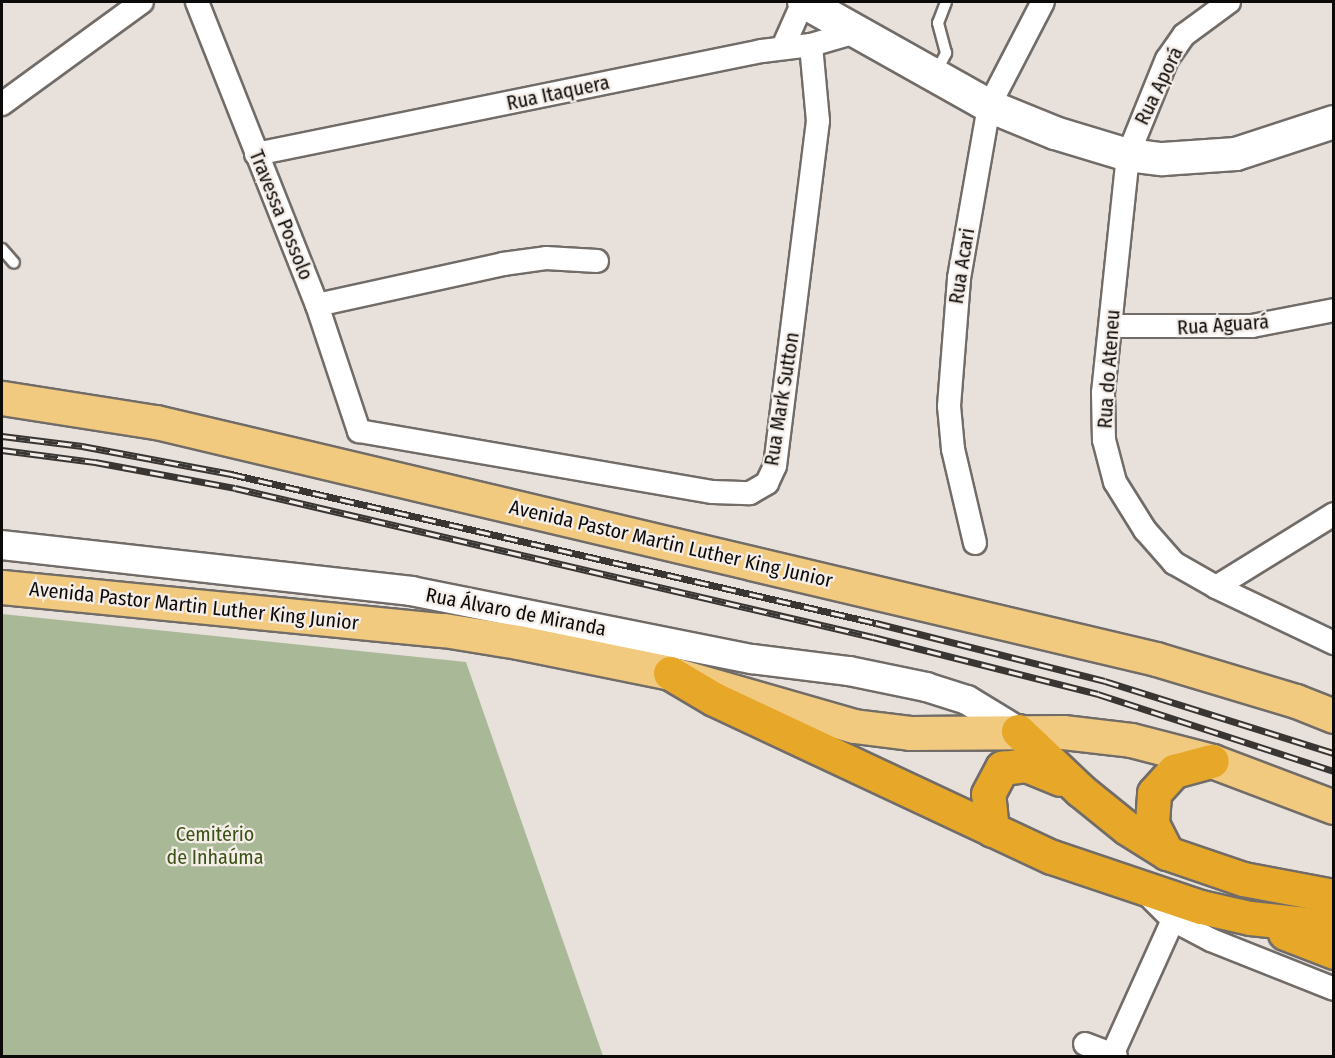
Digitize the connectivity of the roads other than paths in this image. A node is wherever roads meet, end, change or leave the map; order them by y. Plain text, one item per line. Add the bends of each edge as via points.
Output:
1 (142, 2) edge
2 (197, 2) edge
3 (803, 2) edge
4 (946, 2) edge
5 (1043, 2) edge
6 (1229, 2) edge
7 (859, 31) junction
8 (811, 45) junction
9 (783, 47) junction
10 (935, 75) junction
11 (2, 104) edge
12 (990, 106) junction
13 (1334, 122) edge
14 (256, 154) junction
15 (1128, 155) junction
16 (2, 249) edge
17 (597, 261) dead end
18 (14, 263) dead end
19 (317, 305) junction
20 (1334, 310) edge
21 (1112, 326) junction
22 (2, 398) edge
23 (359, 431) joint
24 (1334, 514) edge
25 (975, 543) dead end
26 (2, 545) edge
27 (2, 587) edge
28 (1216, 588) junction
29 (1334, 643) edge
30 (670, 673) junction
31 (1334, 716) edge
32 (1018, 731) junction
33 (1212, 761) junction
34 (1080, 790) junction
35 (1334, 807) edge
36 (992, 830) junction
37 (1167, 853) junction
38 (1142, 890) junction
39 (1334, 896) edge
40 (1250, 918) junction
41 (1173, 920) junction
42 (1334, 927) edge
43 (1334, 952) edge
44 (1334, 989) edge
45 (1085, 1044) dead end
46 (1114, 1056) edge

1 - 11 street
2 - 14 street, Travessa Possolo
3 - 7 main road
3 - 9 street
4 - 10 lane via 938,23 946,53
5 - 12 street, Rua Acari
6 - 15 street, Rua Aporá via 1184,35 1167,59
7 - 8 street, Rua Itaquera
7 - 10 main road
8 - 9 street, Rua Itaquera
8 - 23 street, Rua Mark Sutton via 818,121 780,438 767,483 750,493 713,492
9 - 14 street, Rua Itaquera
10 - 12 main road
12 - 15 main road via 1095,147
12 - 25 street, Rua Acari via 958,278 949,406 953,449
13 - 15 main road via 1236,154 1163,159
14 - 19 street, Travessa Possolo
15 - 21 street, Rua do Ateneu
16 - 18 lane
17 - 19 street via 546,258 503,264
19 - 23 street, Travessa Possolo
20 - 21 street, Rua Aguará via 1252,326
21 - 28 street, Rua do Ateneu via 1103,393 1103,428 1115,482 1145,530 1174,563
22 - 31 main road, Avenida Pastor Martin Luther King Junior via 156,422 1144,656
24 - 28 street
26 - 32 street, Rua Álvaro de Miranda via 411,591 752,659 849,671 967,700
27 - 30 main road, Avenida Pastor Martin Luther King Junior via 444,630
28 - 29 street, Rua do Ateneu
30 - 32 main road, Avenida Pastor Martin Luther King Junior via 854,726 910,733
30 - 36 highway via 714,699
32 - 33 main road, Avenida Pastor Martin Luther King Junior via 1131,740
32 - 34 highway
33 - 35 main road, Avenida Pastor Martin Luther King Junior
33 - 37 highway via 1174,771 1154,793 1152,823
34 - 36 highway via 1037,768 1013,764 1002,768 988,794
34 - 37 highway via 1127,828
36 - 38 highway
37 - 39 highway via 1243,879
38 - 40 highway
38 - 41 street
40 - 42 highway
40 - 43 highway
41 - 44 street via 1211,940
41 - 46 street
45 - 46 street

